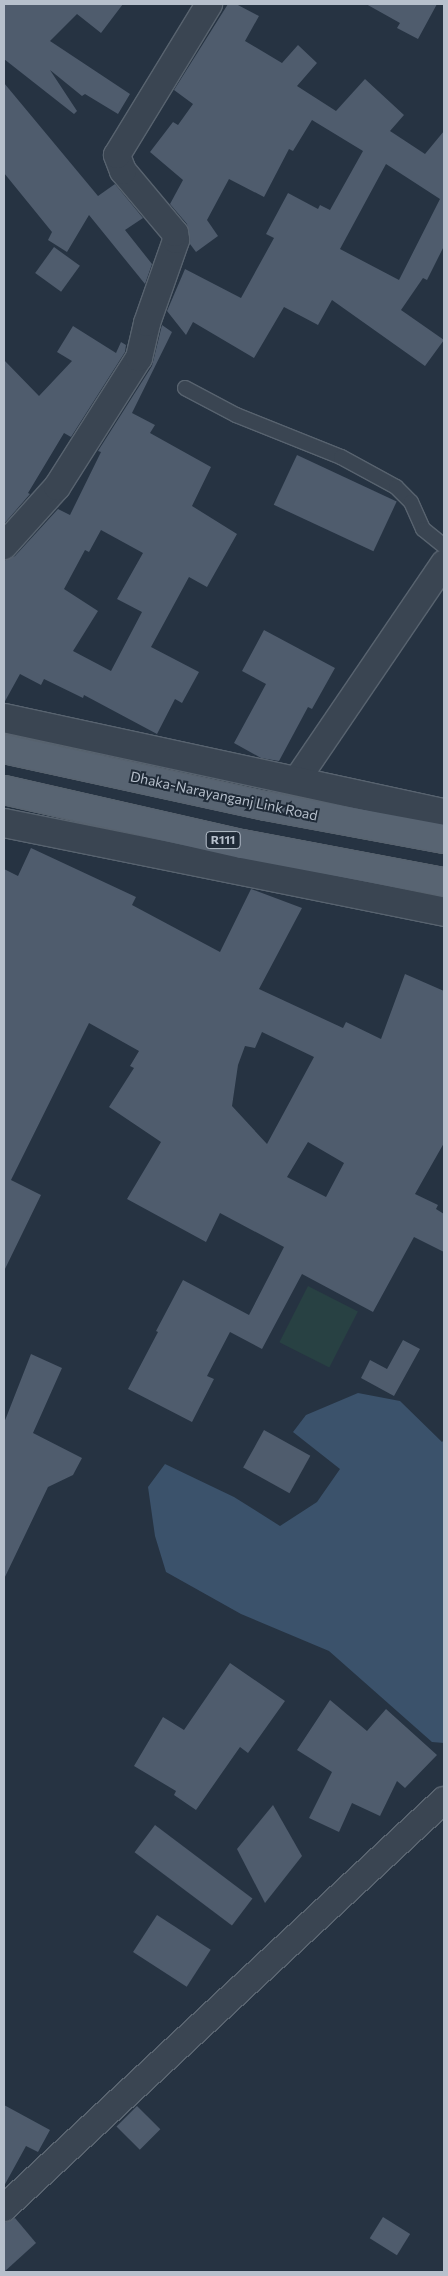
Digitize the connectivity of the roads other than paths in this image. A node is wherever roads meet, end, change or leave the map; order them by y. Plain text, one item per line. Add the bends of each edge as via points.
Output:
1 (209, 4) edge
2 (185, 388) dead end
3 (4, 546) edge
4 (444, 546) edge
5 (444, 563) edge
6 (4, 718) edge
7 (4, 749) edge
8 (296, 780) junction
9 (4, 790) edge
10 (444, 813) edge
11 (4, 823) edge
12 (444, 839) edge
13 (444, 882) edge
14 (444, 912) edge
15 (444, 1800) edge
16 (4, 2208) edge

1 - 3 street via 117,155 123,170 175,233 176,240 147,323 139,358 57,487
2 - 4 lane via 236,415 341,457 396,487 412,502 423,529
5 - 8 street
6 - 8 street
7 - 12 main road, Dhaka-Narayanganj Link Road via 266,806
8 - 10 street
9 - 13 main road, R111 via 242,844
11 - 14 street
15 - 16 street

